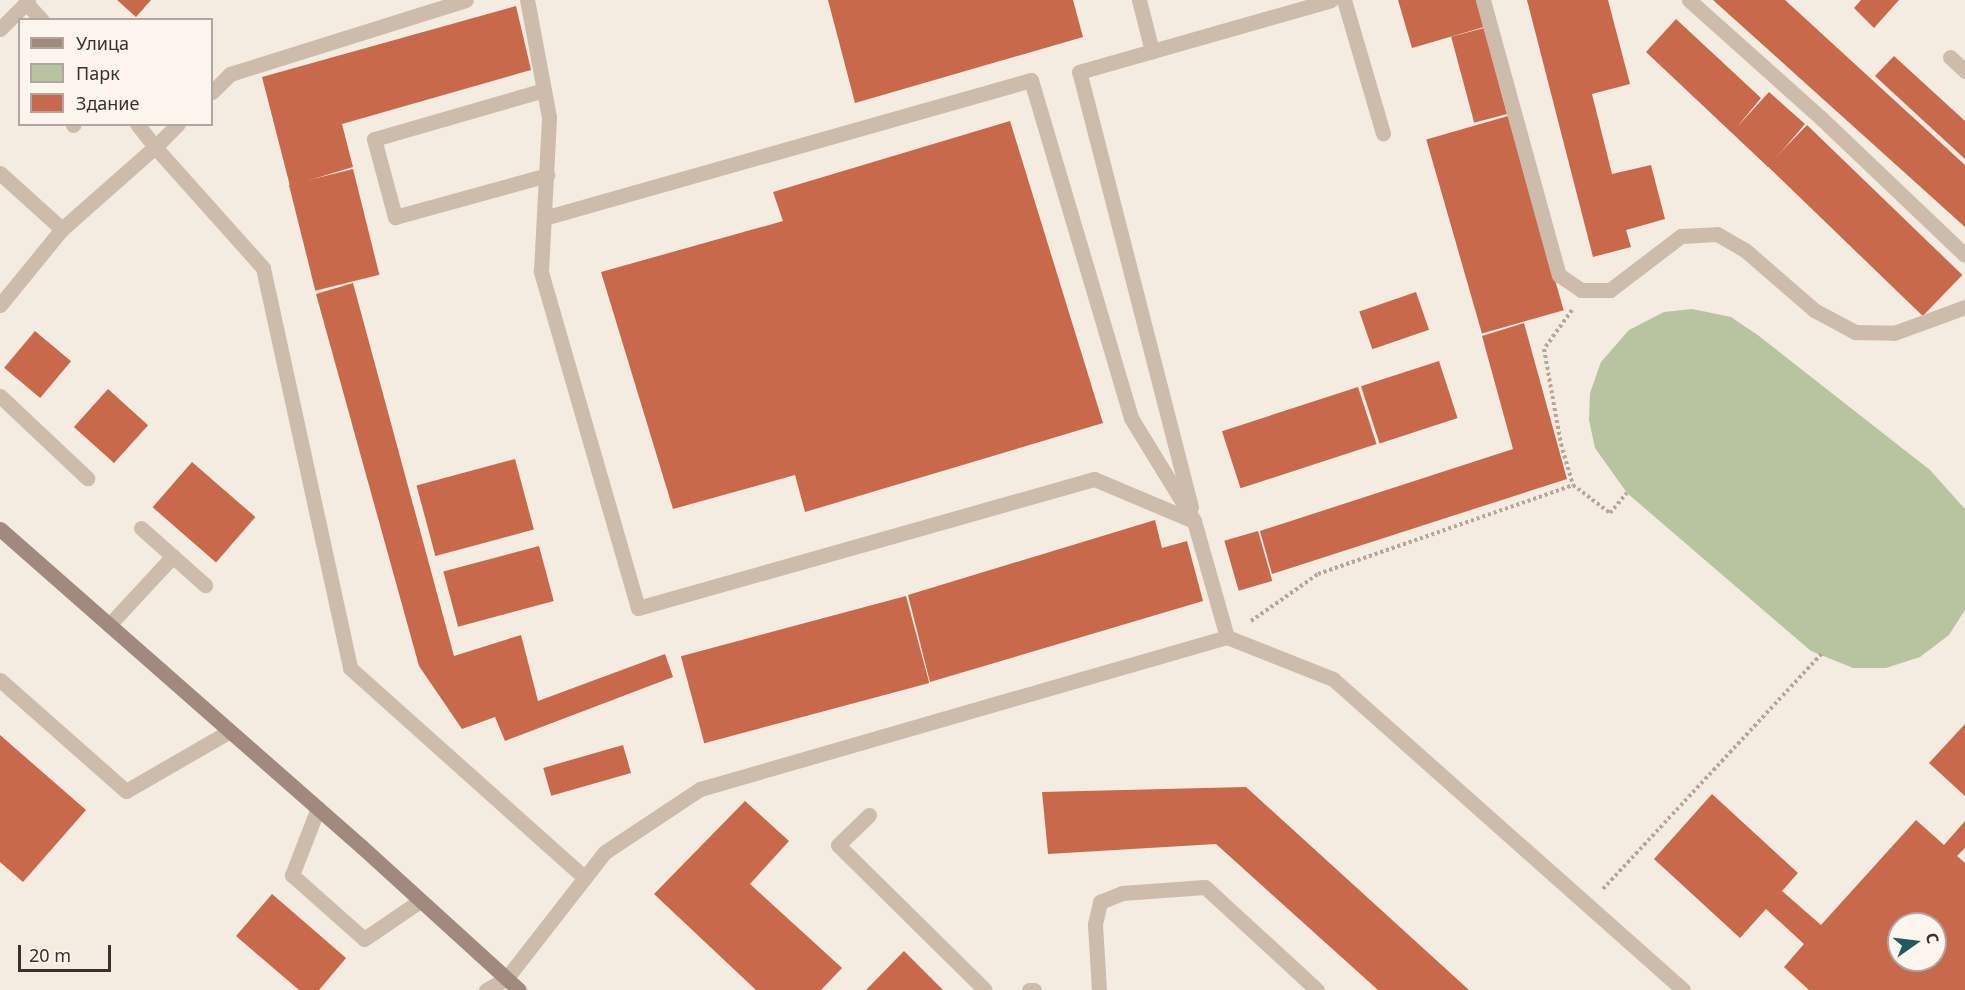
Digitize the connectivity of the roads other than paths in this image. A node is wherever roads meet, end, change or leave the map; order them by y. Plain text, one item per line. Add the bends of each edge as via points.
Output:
1 (466, 0) edge
2 (527, 0) edge
3 (1139, 0) edge
4 (1331, 0) edge
5 (1344, 0) edge
6 (1483, 0) edge
7 (1689, 0) edge
8 (27, 1) edge
9 (40, 18) edge
10 (0, 29) edge
11 (1152, 51) junction
12 (1950, 57) dead end
13 (1965, 71) edge
14 (544, 90) junction
15 (213, 91) edge
16 (139, 126) edge
17 (176, 126) edge
18 (1383, 133) dead end
19 (155, 147) junction
20 (0, 173) edge
21 (546, 175) junction
22 (544, 218) junction
23 (62, 229) junction
24 (1965, 255) edge
25 (0, 305) edge
26 (1965, 307) edge
27 (0, 396) edge
28 (87, 478) dead end
29 (1194, 521) junction
30 (141, 528) dead end
31 (0, 529) edge
32 (173, 556) junction
33 (205, 585) dead end
34 (109, 625) junction
35 (1227, 637) junction
36 (0, 680) edge
37 (230, 731) junction
38 (318, 808) junction
39 (869, 815) dead end
40 (585, 878) junction
41 (420, 901) junction
42 (506, 979) junction
43 (486, 990) edge
44 (519, 990) edge
45 (986, 990) edge
46 (1099, 990) edge
47 (1317, 990) edge
48 (1683, 990) edge

1 - 15 street via 230,74
2 - 14 street
3 - 11 street
4 - 11 street
5 - 18 street
6 - 26 street via 1559,275 1581,290 1610,290 1681,236 1717,234 1745,250 1814,310 1855,332 1894,333
7 - 24 street
8 - 9 street
8 - 10 street
11 - 29 street via 1078,72
12 - 13 street
14 - 21 street via 549,117
14 - 21 street via 374,140 395,217
16 - 19 street
17 - 19 street
19 - 23 street
19 - 40 street via 263,268 350,668
20 - 23 street
21 - 22 street
22 - 29 street via 1031,80 1131,418
22 - 29 street via 541,271 638,608 1094,479
23 - 25 street
27 - 28 street
29 - 35 street
30 - 32 street
31 - 34 main road
32 - 33 street
32 - 34 street
34 - 37 main road
35 - 40 street via 700,789 605,852
35 - 48 street via 1333,679
36 - 37 street via 126,791
37 - 38 main road
38 - 41 main road
38 - 41 street via 292,875 364,939
39 - 45 street via 838,845
40 - 42 street
41 - 42 main road
42 - 43 street
42 - 44 main road
46 - 47 street via 1095,924 1100,902 1122,893 1205,887

